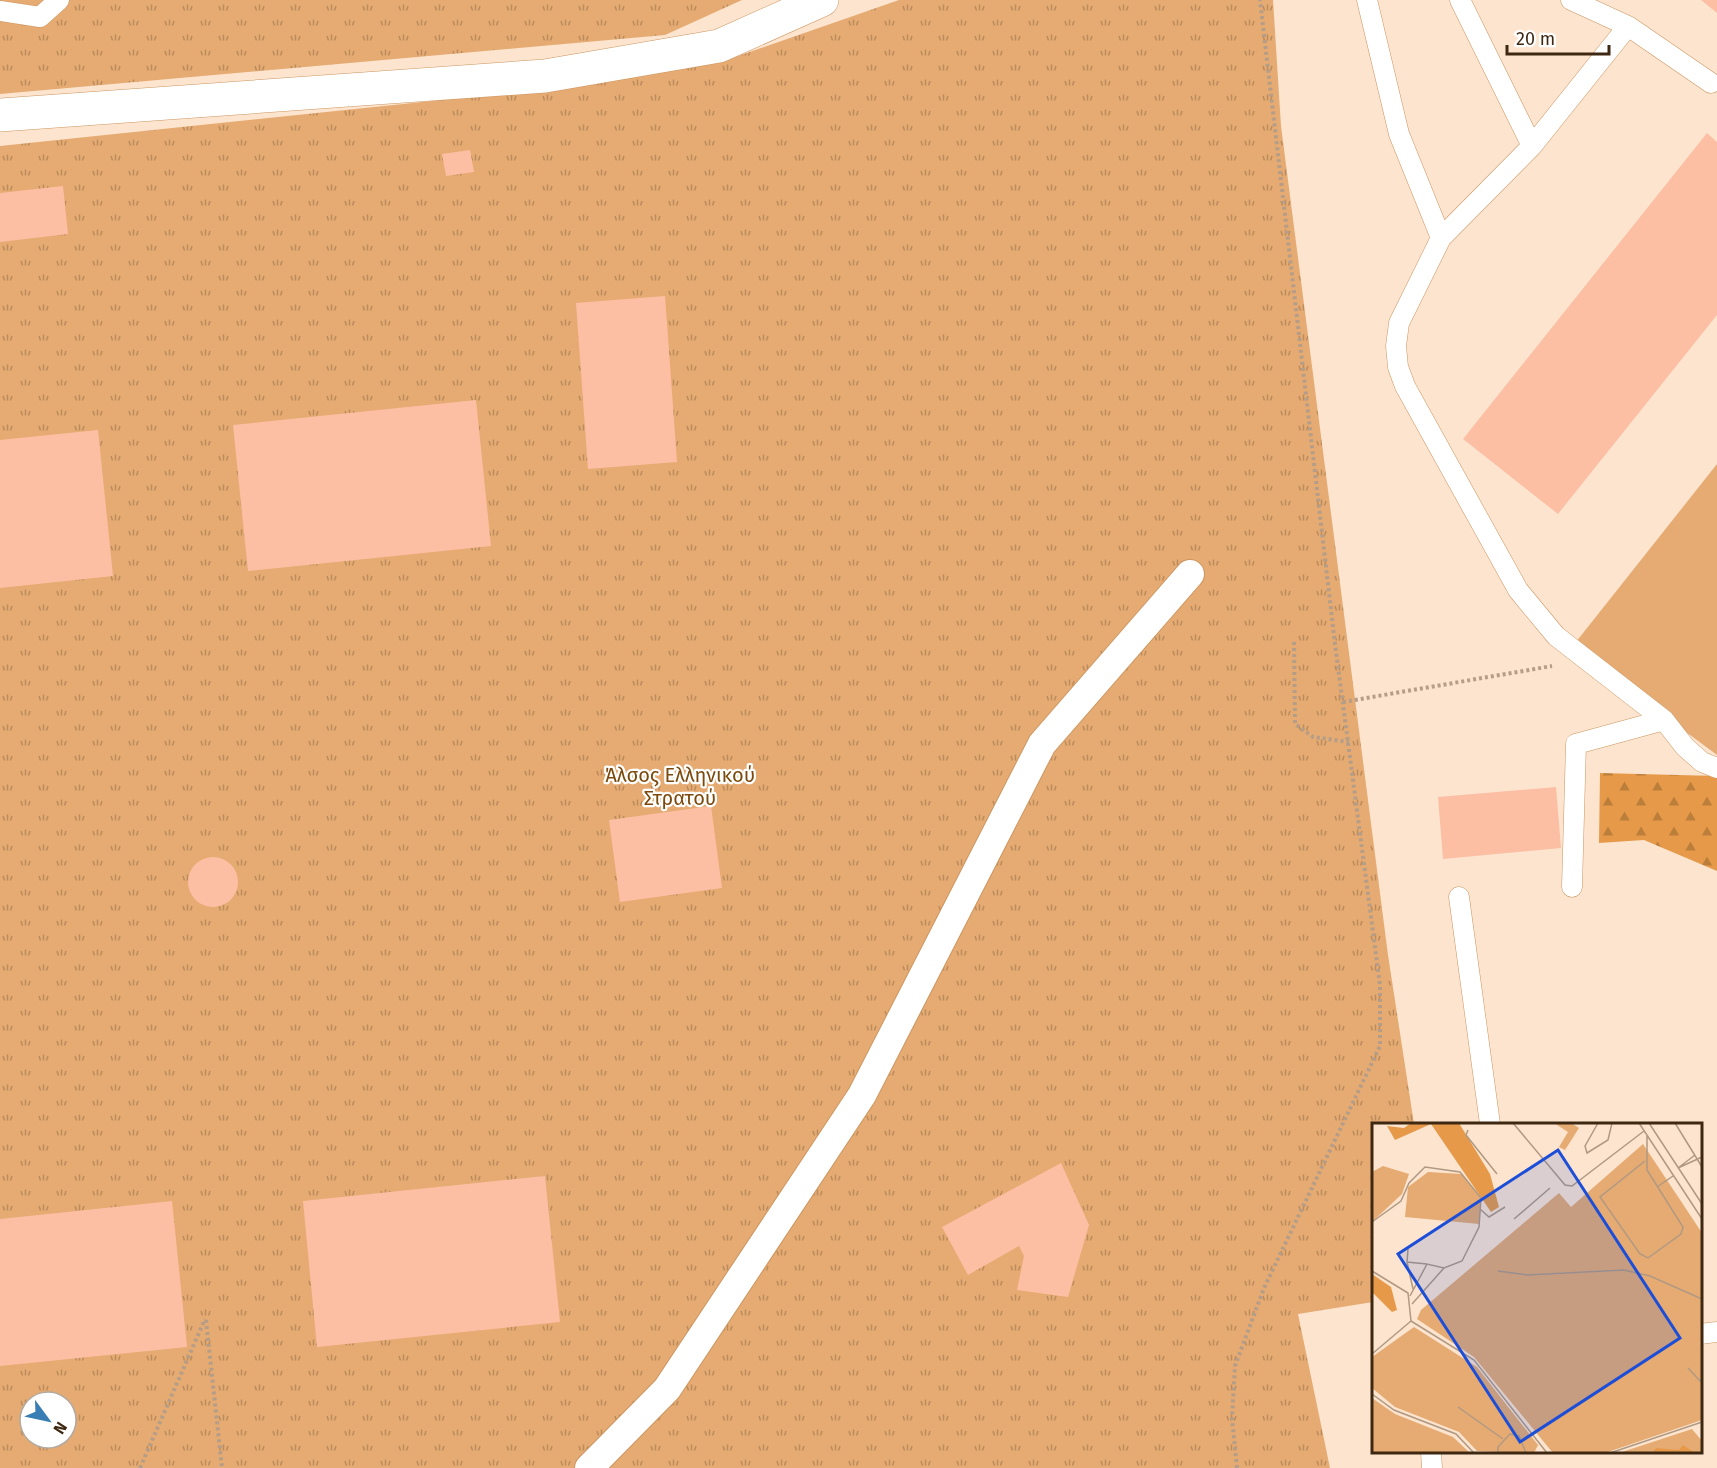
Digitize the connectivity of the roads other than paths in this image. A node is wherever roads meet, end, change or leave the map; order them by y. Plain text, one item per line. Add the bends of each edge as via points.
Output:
1 (59, 0) edge
2 (822, 0) edge
3 (1367, 0) edge
4 (1460, 0) edge
5 (1571, 0) edge
6 (0, 11) edge
7 (1628, 26) junction
8 (1710, 83) dead end
9 (0, 115) edge
10 (1532, 146) junction
11 (1441, 238) junction
12 (1190, 574) dead end
13 (1664, 720) junction
14 (1717, 768) edge
15 (1572, 887) dead end
16 (1459, 897) dead end
17 (1490, 1123) edge
18 (1717, 1332) edge
19 (1702, 1334) edge
20 (1431, 1453) edge
21 (589, 1468) edge
22 (1432, 1468) edge

1 - 6 lane via 40,17
2 - 9 street via 719,46 545,76
3 - 11 lane via 1400,134
4 - 10 lane
5 - 7 lane
7 - 8 lane
7 - 10 lane
10 - 11 lane
11 - 13 lane via 1399,323 1396,346 1405,386 1518,590 1556,636
12 - 21 street via 1042,744 862,1095 667,1389
13 - 14 lane via 1685,747 1702,762
13 - 15 lane via 1576,744
16 - 17 lane
18 - 19 lane
20 - 22 lane

